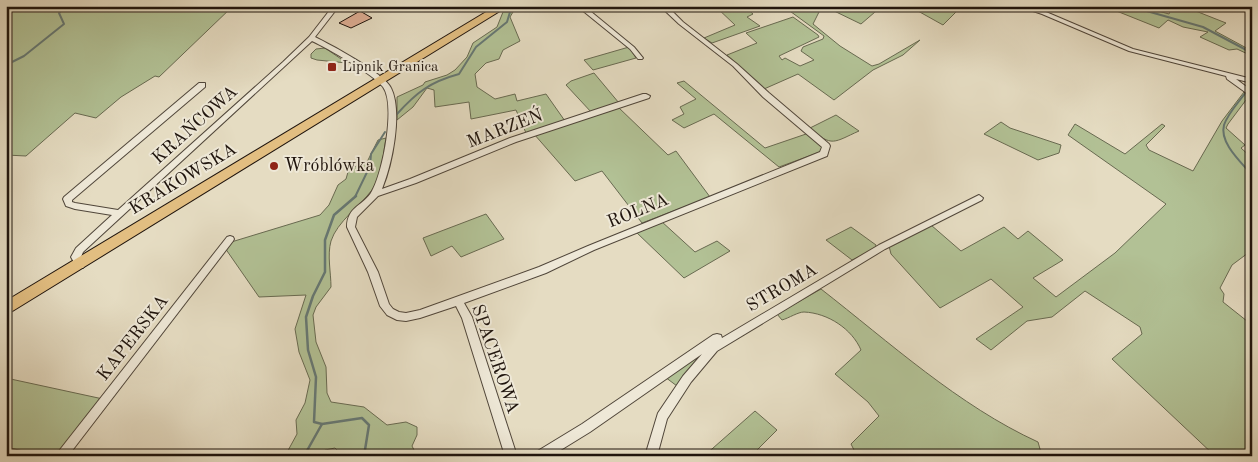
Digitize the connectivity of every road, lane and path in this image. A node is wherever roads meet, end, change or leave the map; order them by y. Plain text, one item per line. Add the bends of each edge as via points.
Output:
1 (336, 6) edge
2 (503, 6) edge
3 (580, 6) edge
4 (663, 6) edge
5 (1022, 6) edge
6 (310, 38) junction
7 (640, 58) dead end
8 (1227, 76) junction
9 (380, 81) junction
10 (1252, 81) edge
11 (202, 85) dead end
12 (1252, 95) edge
13 (646, 96) dead end
14 (375, 194) junction
15 (979, 198) dead end
16 (120, 213) junction
17 (230, 239) dead end
18 (80, 265) junction
19 (458, 300) junction
20 (768, 307) dead end
21 (6, 309) edge
22 (61, 456) edge
23 (510, 456) edge
24 (540, 456) edge
25 (651, 456) edge

1 - 6 street, KRAŃCOWA
2 - 9 main road, KRAKOWSKA
3 - 7 street
4 - 19 street, ROLNA via 826,146 824,154 744,184 573,258
5 - 8 street via 1131,50
6 - 9 street via 355,64 367,77
6 - 16 street, KRAŃCOWA
8 - 10 street
8 - 12 street
9 - 14 street, SPACEROWA via 390,93 392,120 383,174
9 - 18 main road, KRAKOWSKA
11 - 16 street via 67,199 76,206
13 - 14 street, MARZEŃ via 513,140
14 - 19 street, SPACEROWA via 358,208 350,221 385,306 396,316 406,317
15 - 25 street, STROMA via 882,247 713,348 662,417
16 - 18 street, KRAŃCOWA via 79,250 76,257
17 - 22 street, KAPERSKA
18 - 21 main road, KRAKOWSKA
19 - 23 street, SPACEROWA via 467,317
20 - 24 street

